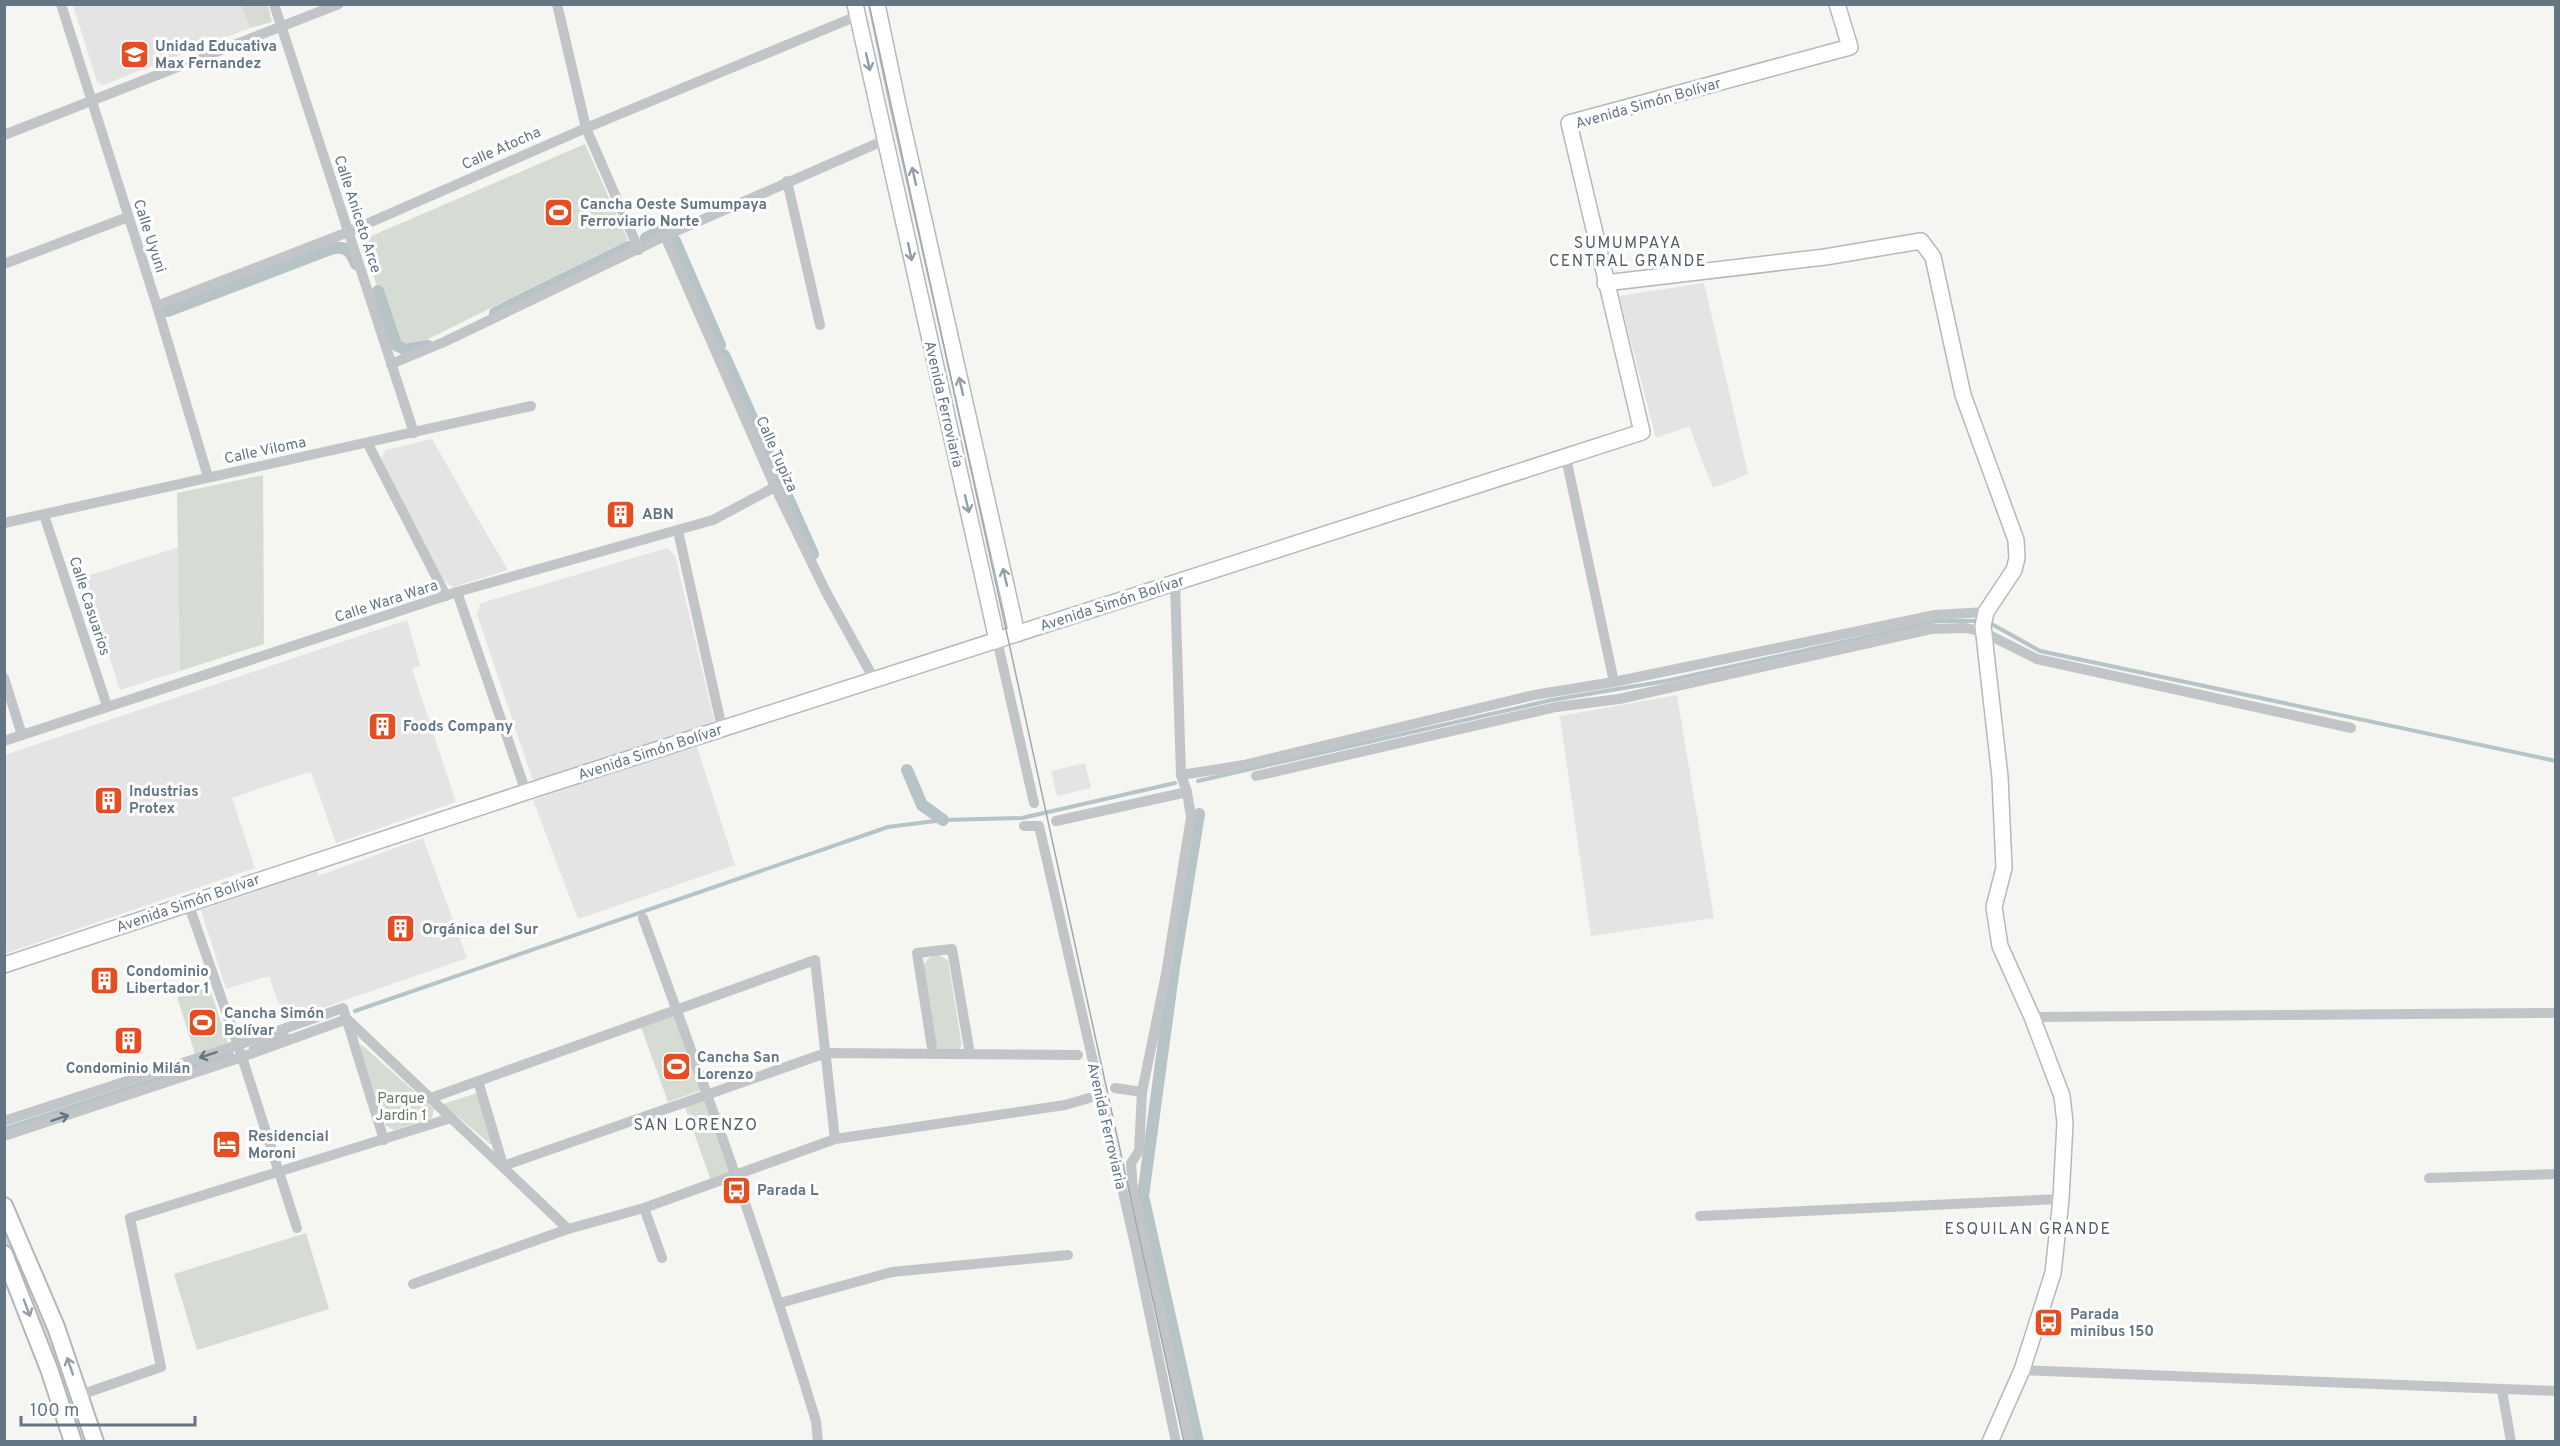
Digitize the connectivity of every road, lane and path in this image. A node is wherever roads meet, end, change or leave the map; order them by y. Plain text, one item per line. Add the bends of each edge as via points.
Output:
1 (61, 4) edge
2 (274, 4) edge
3 (339, 4) edge
4 (557, 4) edge
5 (877, 4) edge
6 (1837, 4) edge
7 (856, 10) edge
8 (282, 27) junction
9 (92, 100) junction
10 (586, 128) junction
11 (4, 135) edge
12 (885, 140) junction
13 (787, 181) junction
14 (128, 217) junction
15 (348, 232) junction
16 (664, 236) junction
17 (639, 250) junction
18 (4, 264) edge
19 (1605, 283) junction
20 (157, 306) junction
21 (820, 325) dead end
22 (391, 364) junction
23 (531, 406) dead end
24 (414, 433) junction
25 (368, 444) junction
26 (1566, 458) junction
27 (208, 477) junction
28 (775, 486) junction
29 (44, 515) junction
30 (4, 523) edge
31 (678, 531) junction
32 (1175, 583) junction
33 (452, 594) junction
34 (1984, 622) junction
35 (1017, 634) junction
36 (998, 640) junction
37 (4, 678) edge
38 (874, 679) junction
39 (1614, 682) junction
40 (107, 706) junction
41 (722, 728) junction
42 (2351, 728) dead end
43 (22, 735) junction
44 (4, 741) edge
45 (1181, 775) junction
46 (1256, 776) dead end
47 (526, 792) junction
48 (1187, 792) junction
49 (1034, 804) dead end
50 (1056, 821) dead end
51 (1024, 826) dead end
52 (188, 903) junction
53 (643, 918) dead end
54 (4, 965) edge
55 (677, 1010) junction
56 (345, 1013) junction
57 (2556, 1013) edge
58 (2032, 1017) junction
59 (238, 1045) junction
60 (826, 1053) junction
61 (933, 1054) junction
62 (970, 1054) junction
63 (1078, 1055) dead end
64 (242, 1057) junction
65 (478, 1081) junction
66 (1115, 1088) dead end
67 (1142, 1092) junction
68 (708, 1094) junction
69 (431, 1098) junction
70 (1089, 1098) dead end
71 (451, 1118) junction
72 (4, 1121) edge
73 (4, 1136) edge
74 (835, 1139) junction
75 (384, 1140) junction
76 (503, 1166) junction
77 (279, 1171) junction
78 (2556, 1174) edge
79 (735, 1175) junction
80 (2429, 1178) dead end
81 (2061, 1199) junction
82 (4, 1206) edge
83 (644, 1208) junction
84 (1700, 1215) dead end
85 (297, 1228) dead end
86 (568, 1229) junction
87 (4, 1254) edge
88 (1068, 1256) dead end
89 (662, 1258) dead end
90 (413, 1284) dead end
91 (780, 1303) junction
92 (2022, 1370) junction
93 (2502, 1390) junction
94 (2556, 1391) edge
95 (80, 1395) junction
96 (74, 1442) edge
97 (95, 1442) edge
98 (819, 1442) edge
99 (1176, 1442) edge
100 (1190, 1442) edge
101 (1990, 1442) edge
102 (2511, 1442) edge

1 - 9 street, Calle Uyuni
2 - 8 street, Calle Aniceto Arce
3 - 8 street
4 - 10 street
35 -> 5 street, Avenida Ferroviaria
6 - 19 street, Avenida Simón Bolívar via 1850,47 1569,123
7 - 10 street, Calle Atocha
7 -> 12 street, Avenida Ferroviaria
8 - 9 street
8 - 15 street, Calle Aniceto Arce
9 - 11 street
9 - 14 street, Calle Uyuni
10 - 15 street, Calle Atocha
10 - 17 street
12 - 13 street
12 -> 36 street, Avenida Ferroviaria
13 - 16 street
13 - 21 street
14 - 18 street
14 - 20 street, Calle Uyuni
15 - 20 street, Calle Atocha
15 - 22 street, Calle Aniceto Arce
16 - 17 street
16 - 28 street, Calle Tupiza
17 - 22 street
19 - 26 street, Avenida Simón Bolívar via 1642,432
19 - 34 street via 1825,257 1921,241 1933,257 1963,395 2016,540 2014,570
20 - 27 street, Calle Uyuni
22 - 24 street, Calle Aniceto Arce
23 - 24 street, Calle Viloma
24 - 25 street, Calle Viloma
25 - 27 street, Calle Viloma
25 - 33 street
26 - 32 street, Avenida Simón Bolívar
26 - 39 street
27 - 29 street, Calle Viloma
28 - 31 street, Calle Wara Wara via 713,520
28 - 38 street, Calle Tupiza via 826,592
29 - 30 street, Calle Viloma
29 - 40 street, Calle Casuarios
31 - 33 street, Calle Wara Wara
31 - 41 street
32 - 35 street, Avenida Simón Bolívar
32 - 45 street
33 - 40 street, Calle Wara Wara
33 - 47 street
34 - 39 street via 1935,615
34 - 42 street via 2037,659
34 - 46 street via 1966,628 1931,629 1619,699 1556,707
34 - 58 street via 2000,777 2004,868 1994,907 2000,946
35 - 36 street, Avenida Simón Bolívar
36 - 38 street, Avenida Simón Bolívar
36 - 49 street, Avenida Ferroviaria
37 - 43 street
38 - 41 street, Avenida Simón Bolívar
39 - 45 street via 1534,695 1245,765
40 - 43 street, Calle Wara Wara
41 - 47 street, Avenida Simón Bolívar
43 - 44 street, Calle Wara Wara
45 - 48 street
47 - 52 street, Avenida Simón Bolívar
48 - 50 street
48 - 67 street via 1191,817
51 - 99 street, Avenida Ferroviaria via 1039,826
52 - 54 street, Avenida Simón Bolívar
52 - 59 street
53 - 55 street
55 - 60 street via 814,960
55 - 65 street
55 - 68 street
56 - 59 street
56 - 64 street
56 - 69 street via 366,1039
56 - 75 street
57 - 58 street
58 - 81 street via 2062,1096 2065,1123
59 - 64 street
59 -> 72 street
60 - 61 street
60 - 68 street
60 - 74 street
61 - 62 street
61 - 62 street via 917,953 952,949
62 - 63 street
73 -> 64 street
64 - 77 street
65 - 69 street
65 - 76 street
66 - 67 street, Avenida Ferroviaria
67 - 100 street, Avenida Ferroviaria via 1139,1151 1131,1163 1133,1190
68 - 76 street
68 - 79 street
69 - 71 street
70 - 74 street via 1065,1105
71 - 75 street
71 - 76 street
74 - 79 street
75 - 77 street
76 - 86 street
77 - 85 street
77 - 95 street via 130,1218 161,1366
78 - 80 street
79 - 83 street
79 - 91 street
81 - 84 street
81 - 92 street via 2053,1273
95 -> 82 main road
83 - 86 street
83 - 89 street
86 - 90 street
87 -> 96 main road
88 - 91 street via 892,1272
91 - 98 street
92 - 93 street
92 - 101 street
93 - 94 street
93 - 102 street
95 - 97 main road

